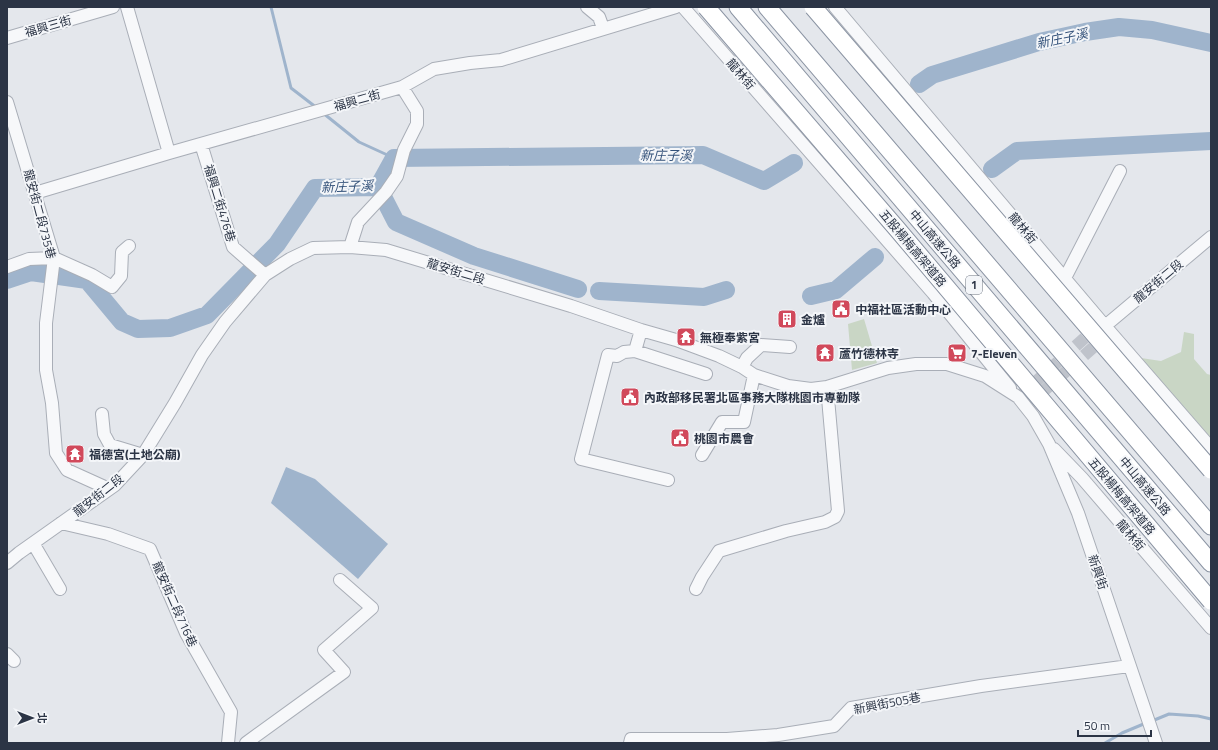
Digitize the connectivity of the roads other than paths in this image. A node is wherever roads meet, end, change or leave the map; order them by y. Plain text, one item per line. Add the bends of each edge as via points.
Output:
1 (113, 7) edge
2 (127, 7) edge
3 (587, 7) edge
4 (676, 7) edge
5 (683, 7) edge
6 (706, 7) edge
7 (738, 7) edge
8 (767, 7) edge
9 (813, 7) edge
10 (835, 7) edge
11 (603, 28) junction
12 (7, 38) edge
13 (402, 88) junction
14 (7, 102) edge
15 (202, 144) junction
16 (169, 153) junction
17 (1120, 171) dead end
18 (35, 193) junction
19 (1211, 237) edge
20 (129, 246) dead end
21 (350, 247) junction
22 (54, 259) junction
23 (7, 267) edge
24 (263, 273) junction
25 (1065, 278) junction
26 (1103, 329) junction
27 (641, 330) junction
28 (790, 347) dead end
29 (635, 351) junction
30 (742, 367) junction
31 (706, 374) dead end
32 (754, 376) junction
33 (827, 387) junction
34 (1024, 400) junction
35 (102, 414) dead end
36 (1048, 444) junction
37 (1211, 448) edge
38 (143, 455) junction
39 (702, 455) dead end
40 (1211, 470) edge
41 (668, 480) dead end
42 (109, 489) junction
43 (62, 524) junction
44 (1211, 526) edge
45 (33, 543) junction
46 (7, 563) edge
47 (1211, 563) edge
48 (340, 580) dead end
49 (696, 588) dead end
50 (60, 589) dead end
51 (1211, 601) edge
52 (1211, 628) edge
53 (1129, 666) junction
54 (228, 743) edge
55 (246, 743) edge
56 (630, 743) edge
57 (1156, 743) edge

1 - 12 street, 福興三街
2 - 16 street
3 - 11 street via 599,17
4 - 11 street, 福興二街
5 - 34 street, 龍林街
6 - 51 highway, 五股楊梅高架道路 / 1, bridge
7 - 47 highway, 中山高速公路 / 1
8 - 44 highway, 中山高速公路 / 1
9 - 40 highway, bridge
10 - 25 street, 龍林街
11 - 13 street, 福興二街 via 501,60 434,69
13 - 15 street, 福興二街
13 - 21 street via 417,111 417,124 404,150 397,176 358,222
14 - 18 street, 龍安街二段735巷
15 - 16 street, 福興二街
15 - 24 street, 福興二街476巷 via 233,247
16 - 18 street, 福興二街
17 - 25 street
18 - 22 street, 龍安街二段735巷
19 - 26 street, 龍安街二段
20 - 22 street via 122,252 121,276 112,287 92,275
21 - 24 street, 龍安街二段 via 313,248
21 - 27 street, 龍安街二段 via 386,250
22 - 23 street via 29,259
22 - 42 street, 龍安街二段735巷 via 46,323 46,370 52,403 56,453 67,470
24 - 38 street, 龍安街二段 via 224,322 202,355
25 - 26 street, 龍林街
26 - 37 street, 龍林街
27 - 29 street
27 - 30 street, 龍安街二段 via 683,342
28 - 30 street via 761,345 747,358
29 - 31 street
29 - 41 street via 617,356 608,355 581,459
30 - 32 street, 龍安街二段
32 - 33 street, 龍安街二段 via 788,386 811,389
32 - 39 street via 744,422 722,422
33 - 34 street, 龍安街二段 via 888,368 916,364 947,364 985,376
33 - 49 street via 838,511 835,517 719,551
34 - 36 street, 新興街
35 - 38 street via 104,434 110,445
36 - 52 street, 龍林街 via 1082,478
36 - 53 street, 新興街 via 1078,513
38 - 42 street, 龍安街二段
42 - 43 street, 龍安街二段
43 - 45 street, 龍安街二段
43 - 54 street, 龍安街二段716巷 via 108,534 150,549 186,633 231,712
45 - 46 street, 龍安街二段
45 - 50 street
48 - 55 street via 372,608 324,650 344,672
53 - 56 street, 新興街505巷 via 981,686 851,708 834,726 778,736 631,739
53 - 57 street, 新興街

